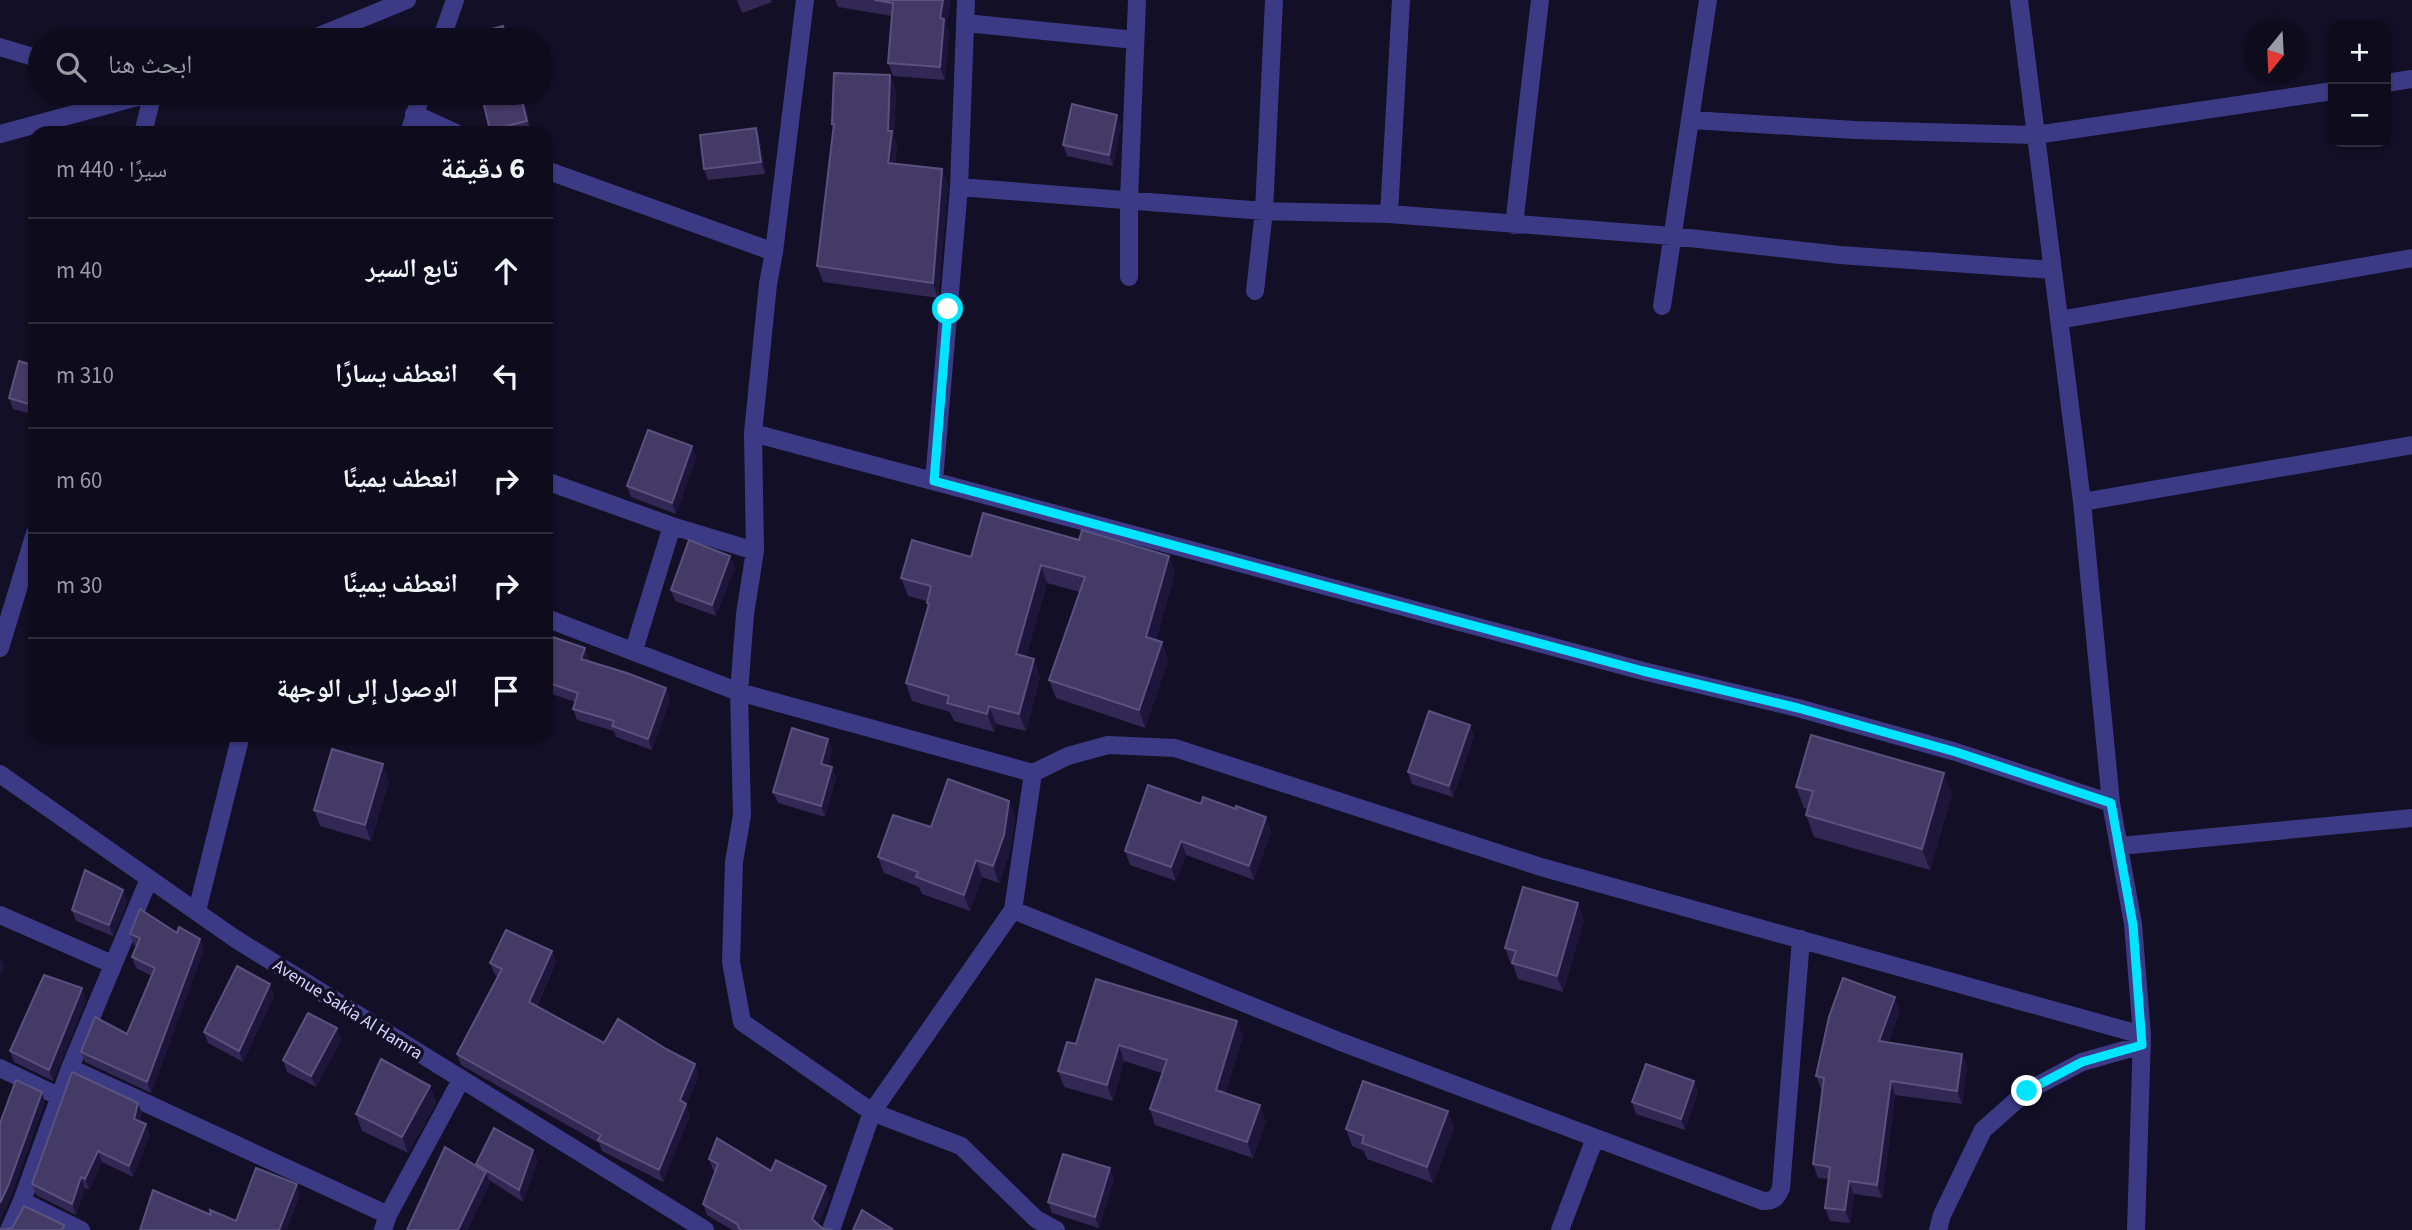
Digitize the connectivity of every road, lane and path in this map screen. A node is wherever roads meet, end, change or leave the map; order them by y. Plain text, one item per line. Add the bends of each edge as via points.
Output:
1 (407, 0) edge
2 (455, 0) edge
3 (805, 0) edge
4 (966, 0) edge
5 (1137, 0) edge
6 (1273, 0) edge
7 (1401, 0) edge
8 (1540, 0) edge
9 (1708, 0) edge
10 (2017, 0) edge
11 (965, 23) junction
12 (338, 28) edge
13 (445, 28) edge
14 (1135, 40) junction
15 (0, 47) edge
16 (28, 55) edge
17 (2412, 79) edge
18 (2391, 82) edge
19 (2328, 92) edge
20 (108, 105) edge
21 (149, 105) edge
22 (417, 105) edge
23 (414, 114) junction
24 (1691, 120) junction
25 (28, 126) edge
26 (30, 126) edge
27 (145, 126) edge
28 (411, 126) edge
29 (441, 126) edge
30 (0, 134) edge
31 (2036, 135) junction
32 (553, 173) edge
33 (959, 187) junction
34 (1129, 200) junction
35 (1264, 211) junction
36 (1390, 214) junction
37 (1514, 225) junction
38 (1672, 236) junction
39 (774, 252) junction
40 (2412, 258) edge
41 (2053, 270) junction
42 (1129, 277) dead end
43 (1255, 291) dead end
44 (1662, 306) dead end
45 (2059, 320) junction
46 (753, 433) junction
47 (2412, 445) edge
48 (934, 481) junction
49 (553, 484) edge
50 (2082, 502) junction
51 (672, 526) junction
52 (755, 551) junction
53 (28, 556) edge
54 (553, 621) edge
55 (0, 648) edge
56 (634, 650) junction
57 (739, 692) junction
58 (239, 742) edge
59 (1033, 773) junction
60 (0, 774) edge
61 (2111, 803) junction
62 (2412, 818) edge
63 (2120, 846) junction
64 (149, 879) junction
65 (1013, 910) junction
66 (197, 911) junction
67 (0, 915) edge
68 (1801, 939) junction
69 (112, 964) junction
70 (2142, 1040) junction
71 (0, 1068) edge
72 (70, 1068) junction
73 (461, 1080) junction
74 (60, 1097) junction
75 (872, 1112) junction
76 (1595, 1138) junction
77 (22, 1201) junction
78 (386, 1223) edge
79 (9, 1230) edge
80 (81, 1230) edge
81 (705, 1230) edge
82 (831, 1230) edge
83 (1056, 1230) edge
84 (1560, 1230) edge
85 (1938, 1230) edge
86 (2136, 1230) edge

1 - 12 street
2 - 13 street
3 - 39 street
4 - 11 street
5 - 14 street
6 - 35 street
7 - 36 street
8 - 37 street
9 - 24 street
10 - 31 street
11 - 14 street
11 - 33 street
14 - 34 street
15 - 16 street
17 - 18 street
19 - 31 street
20 - 26 street
21 - 27 street
22 - 23 street
23 - 28 street
23 - 29 street
24 - 31 street
24 - 38 street
25 - 30 street
31 - 41 street
32 - 39 street
33 - 34 street
33 - 48 street
34 - 35 street
34 - 42 street
35 - 36 street
35 - 43 street
36 - 37 street
37 - 38 street
38 - 41 street via 1840,255
38 - 44 street
39 - 46 street
40 - 45 street
41 - 45 street
45 - 50 street
46 - 48 street
46 - 52 street
47 - 50 street
48 - 61 street via 1643,671 1798,708 1956,752
49 - 51 street
50 - 61 street
51 - 52 street
51 - 56 street
52 - 57 street
53 - 55 street
54 - 56 street
56 - 57 street
57 - 59 street
57 - 75 street via 742,815 734,862 731,962 742,1023
58 - 66 street
59 - 65 street
59 - 68 street via 1108,745 1175,748 1541,867
60 - 64 street, Avenue Sakia Al Hamra
61 - 63 street
62 - 63 street
63 - 70 street via 2133,925
64 - 66 street, Avenue Sakia Al Hamra
64 - 69 street
65 - 75 street
65 - 76 street
66 - 73 street, Avenue Sakia Al Hamra
67 - 69 street
68 - 70 street
68 - 76 street via 1781,1188 1773,1201 1763,1202
69 - 72 street
70 - 85 street via 2082,1062 2027,1091 1983,1130
70 - 86 street
71 - 74 street
72 - 74 street
72 - 78 street
73 - 78 street
73 - 81 street, Avenue Sakia Al Hamra
74 - 77 street
75 - 82 street
75 - 83 street via 961,1146 1036,1219
76 - 84 street
77 - 79 street
77 - 80 street

